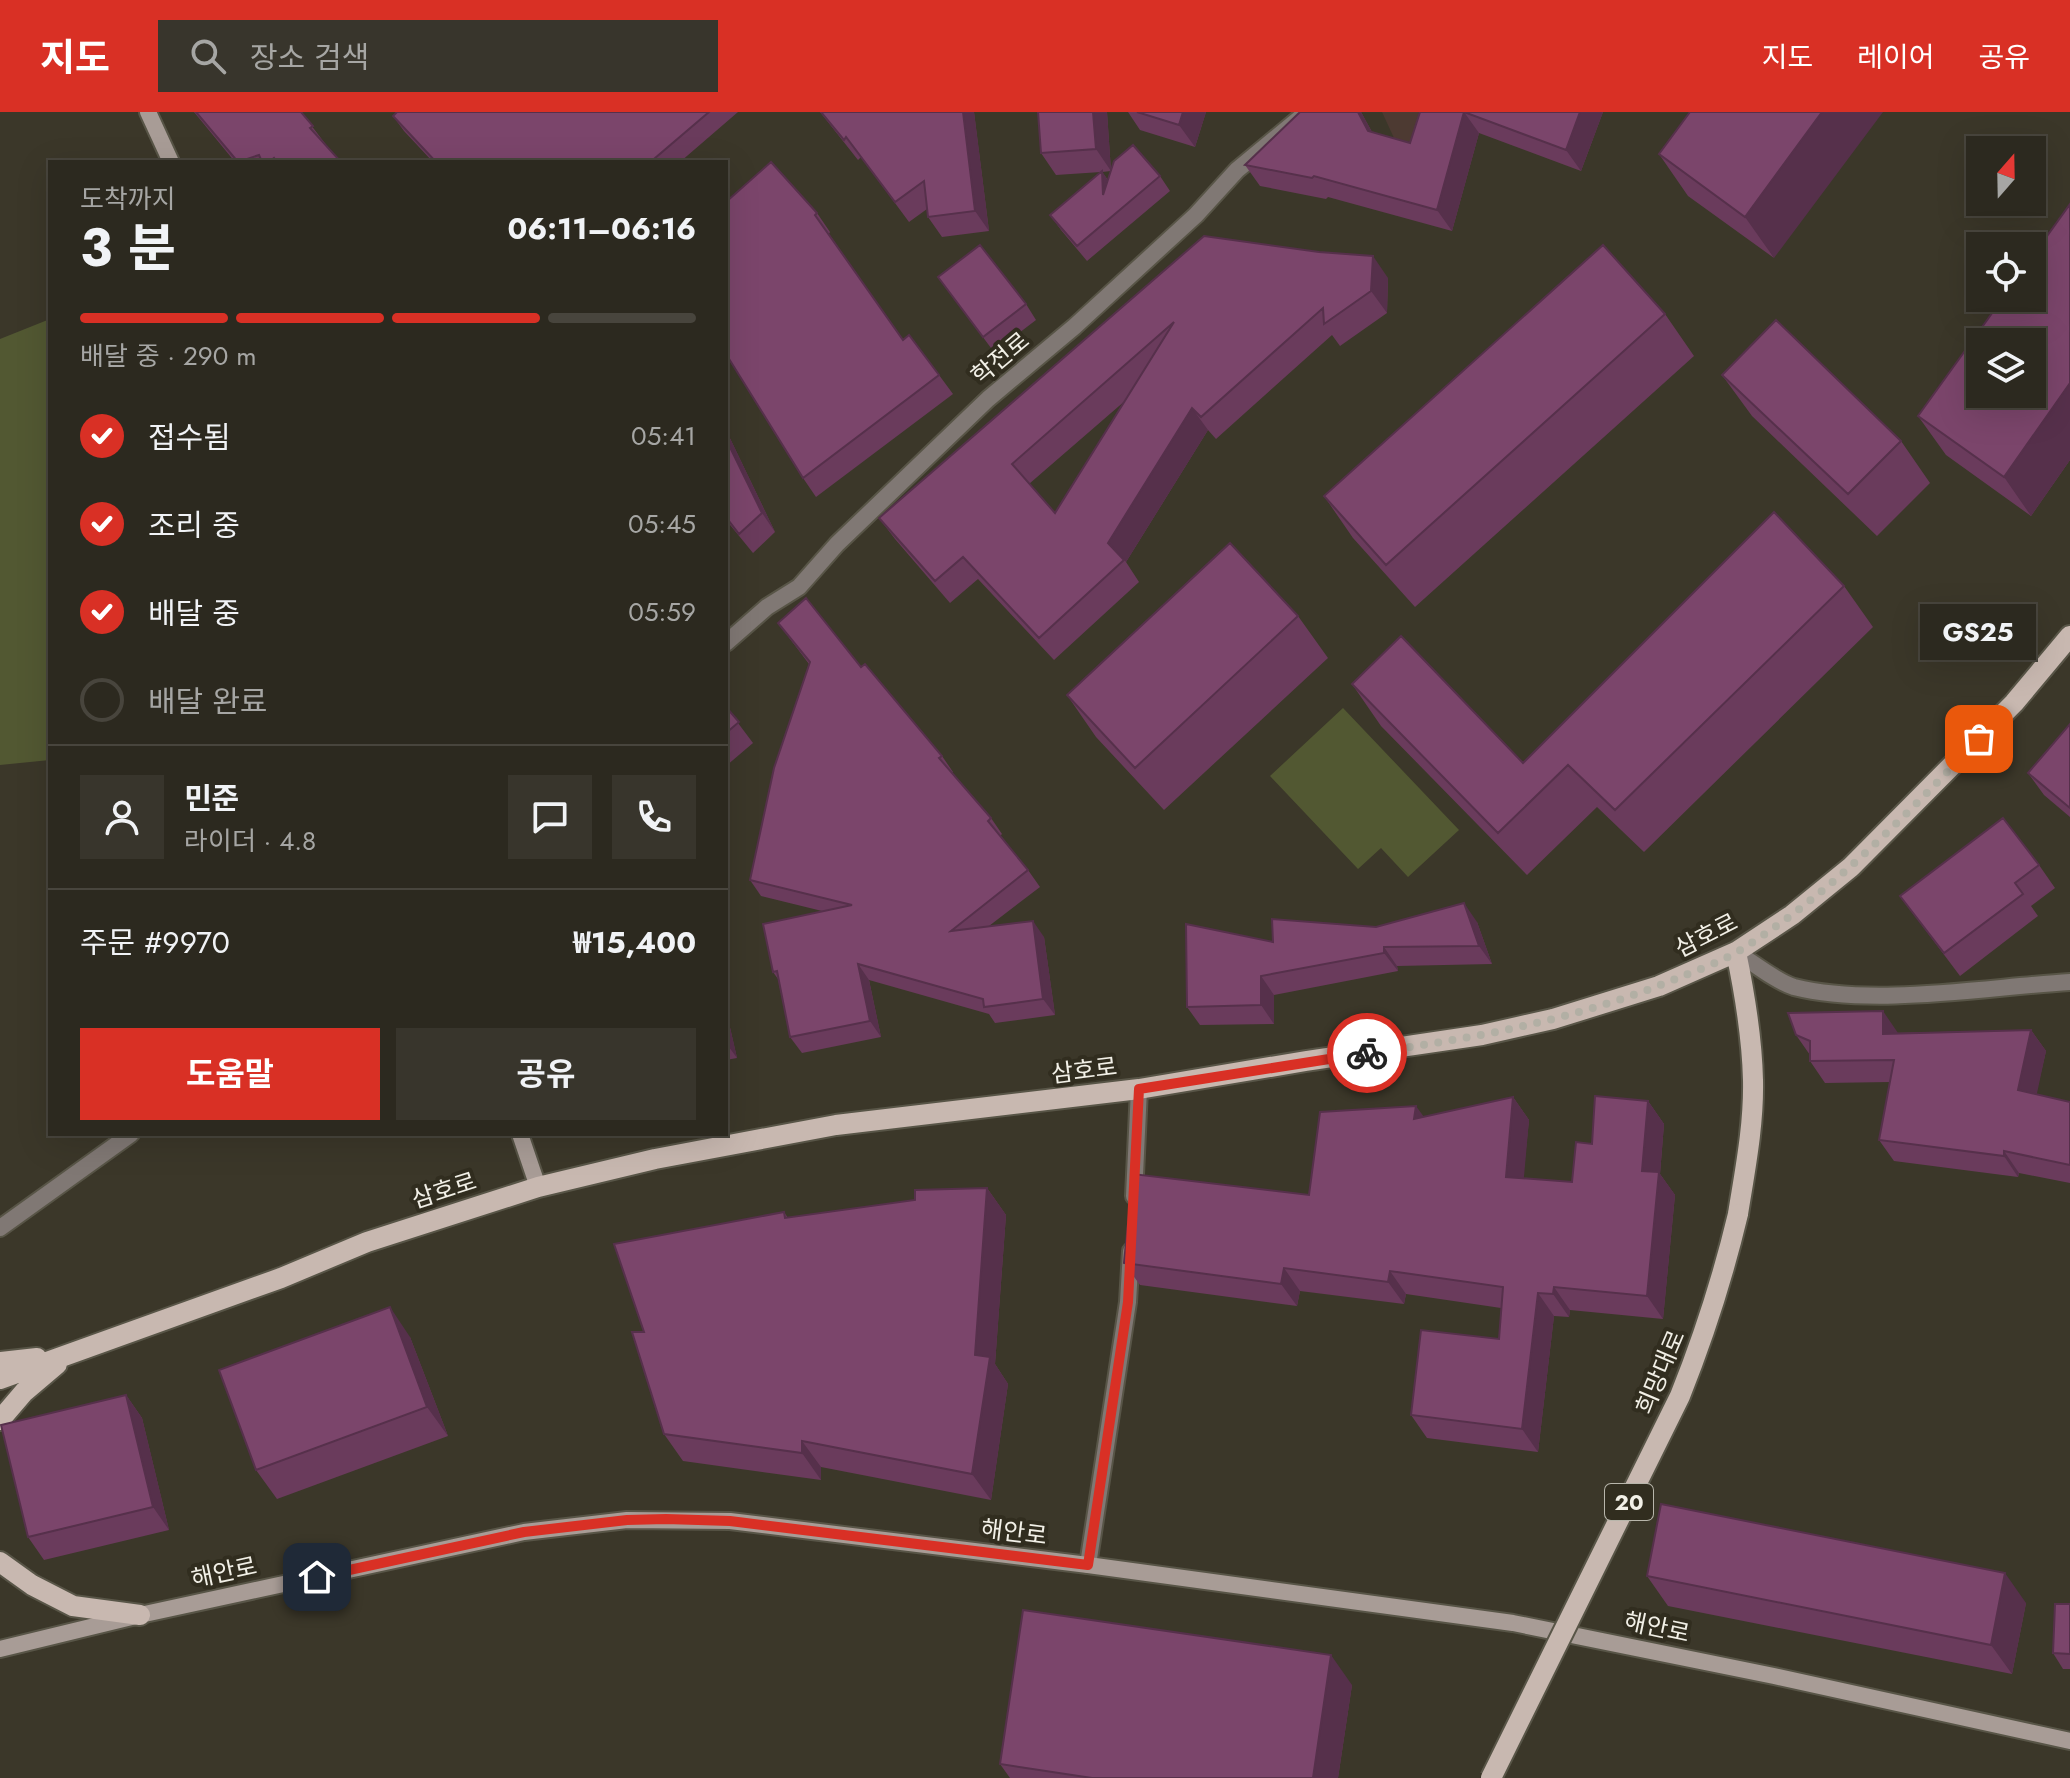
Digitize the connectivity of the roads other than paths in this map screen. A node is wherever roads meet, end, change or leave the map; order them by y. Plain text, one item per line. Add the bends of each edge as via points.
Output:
1 (148, 112) edge
2 (1307, 112) edge
3 (170, 160) edge
4 (2070, 636) edge
5 (728, 641) edge
6 (1736, 952) junction
7 (2070, 982) edge
8 (1139, 1089) junction
9 (128, 1136) edge
10 (521, 1136) edge
11 (538, 1187) junction
12 (1133, 1211) edge
13 (0, 1228) edge
14 (1131, 1241) edge
15 (69, 1355) junction
16 (0, 1362) edge
17 (0, 1379) edge
18 (0, 1420) edge
19 (0, 1562) edge
20 (1088, 1565) junction
21 (140, 1615) junction
22 (0, 1649) edge
23 (2070, 1741) edge
24 (1491, 1778) edge

1 - 3 street
2 - 5 street, 학전로 via 988,399 799,587
4 - 6 main road, 삼호로 via 2014,703 1851,867
6 - 7 street via 1792,986 1836,992 1880,995
6 - 8 main road, 삼호로 via 1659,986 1553,1019
6 - 24 main road, 희망대로 / 20, bridge via 1748,1011 1753,1082 1738,1214 1719,1291 1680,1396
8 - 11 main road, 삼호로 via 836,1125
8 - 12 street
9 - 13 street
10 - 11 street
11 - 15 main road, 삼호로 via 367,1242
14 - 20 street via 1128,1302
15 - 16 main road
15 - 17 main road, 삼호로
15 - 18 main road
19 - 21 main road via 73,1606
20 - 21 street, 해안로 via 730,1521 627,1520 524,1532
20 - 23 street, 해안로 via 1513,1623
21 - 22 street, 해안로

